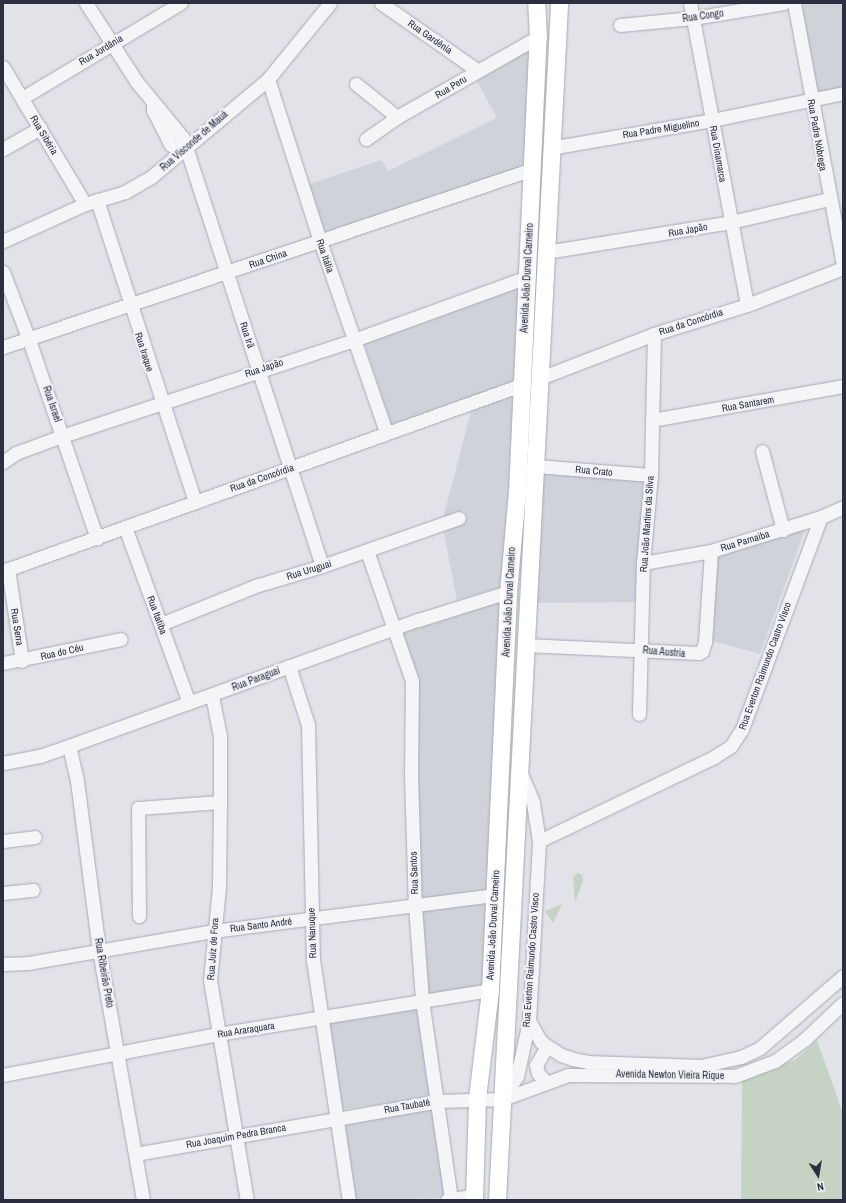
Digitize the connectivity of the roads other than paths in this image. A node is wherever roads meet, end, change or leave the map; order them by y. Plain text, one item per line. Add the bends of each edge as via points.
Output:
1 (86, 3) edge
2 (181, 3) edge
3 (330, 3) edge
4 (381, 3) edge
5 (535, 3) edge
6 (559, 3) edge
7 (690, 3) edge
8 (784, 3) edge
9 (794, 3) edge
10 (693, 18) junction
11 (620, 25) dead end
12 (538, 37) junction
13 (111, 43) junction
14 (3, 67) edge
15 (478, 71) junction
16 (268, 78) junction
17 (356, 84) dead end
18 (843, 93) edge
19 (22, 98) junction
20 (811, 99) junction
21 (397, 117) junction
22 (712, 120) junction
23 (40, 128) junction
24 (366, 139) dead end
25 (550, 148) junction
26 (3, 149) edge
27 (185, 151) junction
28 (532, 169) junction
29 (829, 199) junction
30 (91, 202) junction
31 (731, 222) junction
32 (3, 241) edge
33 (320, 241) junction
34 (546, 252) junction
35 (843, 267) edge
36 (3, 272) edge
37 (226, 272) junction
38 (527, 277) junction
39 (129, 304) junction
40 (747, 304) junction
41 (654, 334) junction
42 (28, 337) junction
43 (354, 340) junction
44 (3, 347) edge
45 (258, 370) junction
46 (540, 378) junction
47 (521, 385) junction
48 (843, 386) edge
49 (160, 402) junction
50 (652, 420) junction
51 (386, 432) junction
52 (62, 436) junction
53 (762, 451) dead end
54 (3, 462) edge
55 (536, 466) junction
56 (289, 469) junction
57 (651, 475) junction
58 (195, 502) junction
59 (843, 507) edge
60 (821, 517) junction
61 (458, 518) dead end
62 (125, 527) junction
63 (783, 530) junction
64 (97, 538) junction
65 (367, 551) junction
66 (711, 551) junction
67 (643, 563) junction
68 (322, 566) junction
69 (6, 570) edge
70 (508, 592) junction
71 (161, 624) junction
72 (396, 629) junction
73 (121, 639) dead end
74 (524, 645) junction
75 (640, 650) junction
76 (22, 661) junction
77 (3, 663) edge
78 (289, 666) junction
79 (212, 696) junction
80 (188, 703) junction
81 (639, 714) dead end
82 (69, 746) junction
83 (3, 763) edge
84 (519, 770) junction
85 (220, 802) junction
86 (35, 837) dead end
87 (3, 841) edge
88 (539, 841) junction
89 (33, 890) dead end
90 (3, 893) edge
91 (495, 895) junction
92 (415, 906) junction
93 (139, 916) dead end
94 (311, 919) junction
95 (213, 931) junction
96 (99, 950) junction
97 (3, 964) edge
98 (843, 976) edge
99 (826, 989) junction
100 (490, 990) junction
101 (422, 1000) junction
102 (842, 1004) edge
103 (321, 1019) junction
104 (529, 1021) junction
105 (218, 1034) junction
106 (547, 1047) junction
107 (118, 1053) junction
108 (3, 1075) edge
109 (546, 1082) junction
110 (477, 1098) junction
111 (503, 1098) junction
112 (438, 1101) junction
113 (337, 1118) junction
114 (237, 1135) junction
115 (135, 1154) junction
116 (474, 1198) edge
117 (143, 1200) edge
118 (247, 1200) edge
119 (349, 1200) edge
120 (450, 1200) edge
121 (497, 1200) edge

1 - 13 street, Rua Irã
2 - 13 street, Rua Jordânia
3 - 16 street, Rua Visconde de Mauá
4 - 15 street, Rua Gardênia
5 - 12 main road, Avenida João Durval Carneiro
6 - 25 main road, Avenida João Durval Carneiro
7 - 10 street, Rua Dinamarca
8 - 10 street, Rua Congo
9 - 20 street, Rua Padre Nóbrega
10 - 11 street, Rua Congo
10 - 22 street, Rua Dinamarca
12 - 15 street, Rua Peru
12 - 28 main road, Avenida João Durval Carneiro
13 - 19 street, Rua Jordânia
13 - 27 street, Rua Irã via 153,105 164,112 183,138
14 - 19 street, Rua Sibéria
15 - 21 street, Rua Peru
16 - 27 street, Rua Visconde de Mauá
16 - 33 street, Rua Itália
17 - 21 street
18 - 20 street, Rua Padre Miguelino
19 - 23 street, Rua Sibéria
20 - 22 street, Rua Padre Miguelino
20 - 29 street, Rua Padre Nóbrega
21 - 24 street, Rua Peru
22 - 25 street, Rua Padre Miguelino
22 - 31 street, Rua Dinamarca
23 - 26 street
23 - 30 street, Rua Sibéria
25 - 34 main road, Avenida João Durval Carneiro
27 - 30 street, Rua Visconde de Mauá via 125,192
27 - 37 street, Rua Irã
28 - 33 street, Rua China
28 - 38 main road, Avenida João Durval Carneiro
29 - 31 street, Rua Japão
29 - 35 street, Rua Padre Nóbrega
30 - 32 street, Rua Visconde de Mauá
30 - 39 street, Rua Iraque
31 - 34 street, Rua Japão
31 - 40 street, Rua Dinamarca
33 - 37 street, Rua China
33 - 43 street, Rua Itália
34 - 46 main road, Avenida João Durval Carneiro
35 - 40 street, Rua da Concórdia
36 - 42 street, Rua Israel
37 - 39 street, Rua China
37 - 45 street, Rua Irã
38 - 43 street, Rua Japão
38 - 47 main road, Avenida João Durval Carneiro
39 - 42 street, Rua China
39 - 49 street, Rua Iraque
40 - 41 street, Rua da Concórdia
41 - 46 street, Rua da Concórdia
41 - 50 street, Rua João Martins da Silva
42 - 44 street, Rua China
42 - 52 street, Rua Israel
43 - 45 street, Rua Japão
43 - 51 street, Rua Itália
45 - 49 street, Rua Japão
45 - 56 street, Rua Irã
46 - 55 main road, Avenida João Durval Carneiro
47 - 51 street, Rua da Concórdia
47 - 70 main road, Avenida João Durval Carneiro
48 - 50 street, Rua Santarem
49 - 52 street, Rua Japão
49 - 58 street, Rua Iraque
50 - 57 street, Rua João Martins da Silva
51 - 56 street, Rua da Concórdia
52 - 54 street, Rua Japão via 16,454
52 - 64 street, Rua Israel
53 - 63 street
55 - 57 street, Rua Crato
55 - 74 main road, Avenida João Durval Carneiro
56 - 58 street, Rua da Concórdia
56 - 68 street, Rua Irã
57 - 67 street, Rua João Martins da Silva
58 - 62 street, Rua da Concórdia
59 - 60 street, Rua Parnaiba
60 - 63 street, Rua Parnaiba
60 - 88 street, Rua Everton Raimundo Castro Visco via 742,729 731,746 714,757
61 - 65 street, Rua Uruguai
62 - 64 street, Rua da Concórdia
62 - 71 street, Rua Itatiba
63 - 66 street, Rua Parnaiba
64 - 69 street, Rua da Concórdia
65 - 68 street, Rua Uruguai
65 - 72 street, Rua Santos
66 - 67 street, Rua Parnaiba
66 - 75 street, Rua Austria via 706,642 702,651 693,654
67 - 75 street, Rua João Martins da Silva
68 - 71 street, Rua Uruguai via 255,586
69 - 76 street, Rua Serra
70 - 72 street, Rua Paraguai via 432,615
70 - 91 main road, Avenida João Durval Carneiro
71 - 80 street, Rua Itatiba
72 - 78 street, Rua Paraguai
72 - 92 street, Rua Santos via 412,681 411,775
73 - 76 street, Rua do Céu
74 - 75 street, Rua Austria
74 - 84 main road, Avenida João Durval Carneiro
75 - 81 street, Rua João Martins da Silva
76 - 77 street, Rua do Céu
78 - 79 street, Rua Paraguai
78 - 94 street, Rua Nanuque via 308,725
79 - 80 street, Rua Paraguai
79 - 85 street, Rua Juiz de Fora via 220,736
80 - 82 street, Rua Paraguai
82 - 83 street, Rua Paraguai via 40,756
82 - 96 street, Rua Ribeirão Preto via 77,781
84 - 88 street, Rua Everton Raimundo Castro Visco via 533,802
84 - 111 main road, Avenida João Durval Carneiro
85 - 93 street via 138,808
85 - 95 street, Rua Juiz de Fora via 219,887
86 - 87 street
88 - 104 street, Rua Everton Raimundo Castro Visco
89 - 90 street
91 - 92 street, Rua Santo André
91 - 100 main road, Avenida João Durval Carneiro
92 - 94 street, Rua Santo André
92 - 101 street, Rua Santos
94 - 95 street, Rua Santo André
94 - 103 street, Rua Nanuque via 313,960
95 - 96 street, Rua Santo André
95 - 105 street, Rua Juiz de Fora via 210,980
96 - 97 street, Rua Santo André via 28,963
96 - 107 street, Rua Ribeirão Preto
98 - 99 street, Avenida Newton Vieira Rique
99 - 102 street
99 - 106 street, Avenida Newton Vieira Rique via 760,1048 722,1062 695,1066 588,1062 560,1055
100 - 101 street, Rua Araraquara
100 - 110 main road, Avenida João Durval Carneiro
101 - 103 street, Rua Araraquara
101 - 112 street, Rua Santos
102 - 109 street, Avenida Newton Vieira Rique via 805,1039 775,1061 735,1076 587,1073 568,1075
103 - 105 street, Rua Araraquara
103 - 113 street, Rua Nanuque
104 - 106 street, Avenida Newton Vieira Rique via 536,1035
104 - 111 street, Rua Everton Raimundo Castro Visco via 517,1076
105 - 107 street, Rua Araraquara
105 - 114 street, Rua Juiz de Fora
106 - 109 street via 536,1065 538,1073
107 - 108 street, Rua Araraquara
107 - 115 street, Rua Ribeirão Preto
109 - 111 street, Avenida Newton Vieira Rique
110 - 111 street, Avenida Newton Vieira Rique
110 - 112 street, Rua Taubaté
110 - 116 main road, Avenida João Durval Carneiro
111 - 121 main road, Avenida João Durval Carneiro
112 - 113 street, Rua Taubaté
112 - 120 street, Rua Santos
113 - 114 street, Rua Joaquim Pedra Branca
113 - 119 street, Rua Nanuque
114 - 115 street, Rua Joaquim Pedra Branca
114 - 118 street, Rua Juiz de Fora
115 - 117 street, Rua Ribeirão Preto
116 - 120 street

